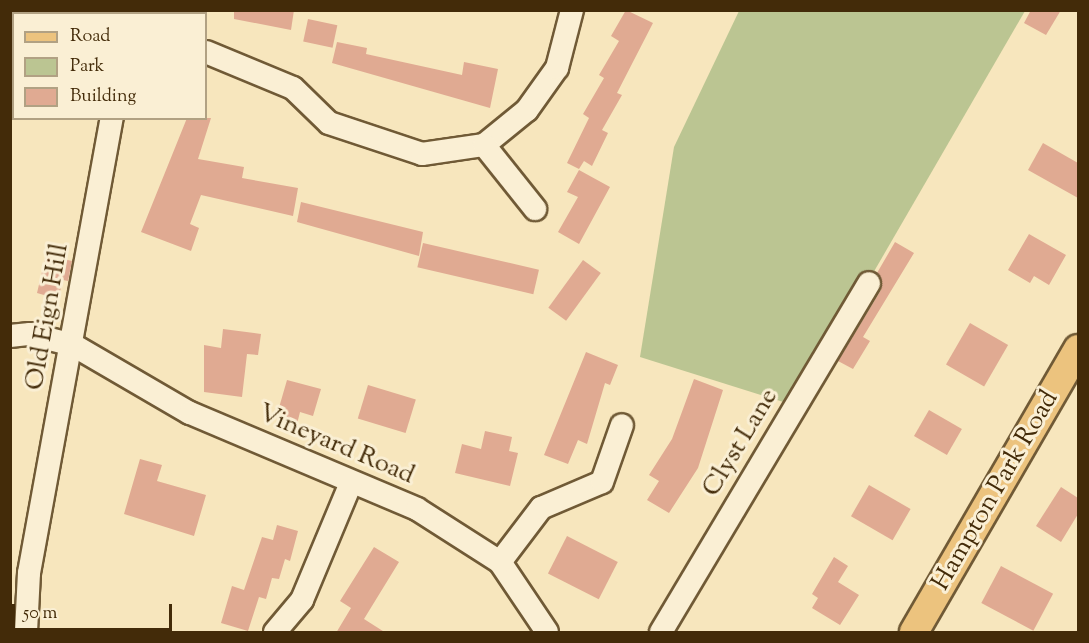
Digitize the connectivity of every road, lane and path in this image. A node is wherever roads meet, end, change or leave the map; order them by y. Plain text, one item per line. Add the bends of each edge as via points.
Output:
1 (572, 10) edge
2 (207, 52) edge
3 (112, 120) edge
4 (484, 145) junction
5 (535, 209) dead end
6 (869, 283) dead end
7 (10, 336) edge
8 (73, 345) junction
9 (1078, 349) edge
10 (622, 425) dead end
11 (351, 483) junction
12 (500, 562) junction
13 (26, 633) edge
14 (275, 633) edge
15 (547, 633) edge
16 (661, 633) edge
17 (914, 633) edge

1 - 4 street via 557,68 527,110
2 - 4 street via 293,88 328,123 366,139 422,154
3 - 8 street, Old Eign Hill
4 - 5 street
6 - 16 street, Clyst Lane
7 - 8 street, Vineyard Road via 30,334
8 - 11 street, Vineyard Road via 190,413
8 - 13 street, Old Eign Hill via 29,573
9 - 17 main road, Hampton Park Road
10 - 12 street via 602,482 541,508
11 - 12 street, Vineyard Road via 417,509
11 - 14 street via 302,600
12 - 15 street, Vineyard Road

